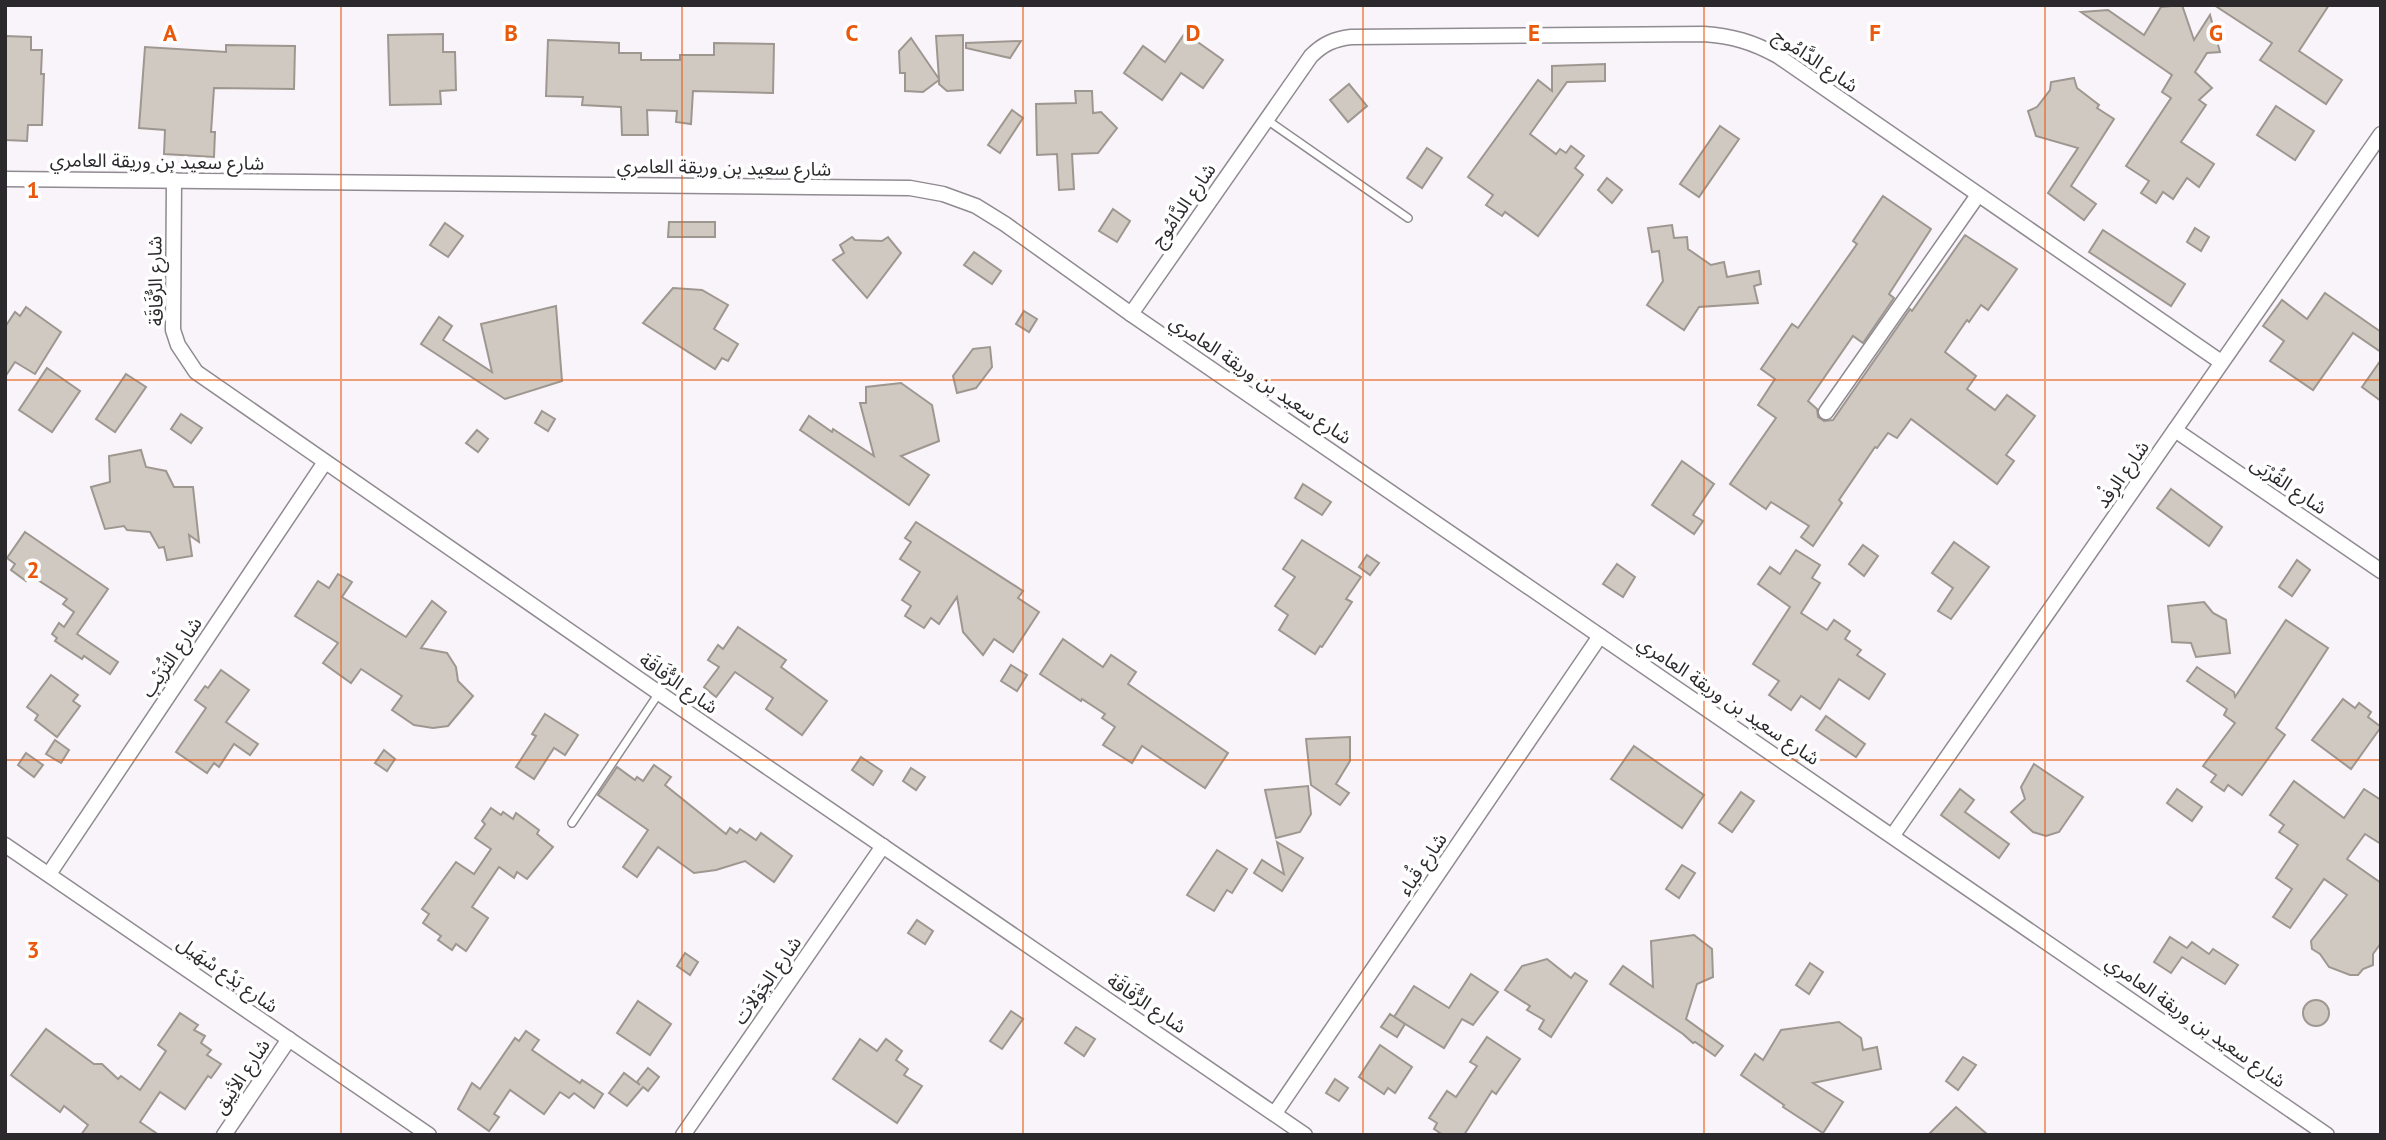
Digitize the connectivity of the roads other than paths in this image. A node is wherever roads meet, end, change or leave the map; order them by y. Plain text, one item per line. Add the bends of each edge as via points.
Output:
1 (1267, 119) junction
2 (2381, 134) edge
3 (5, 178) edge
4 (174, 180) junction
5 (1978, 195) junction
6 (1408, 218) dead end
7 (1131, 314) junction
8 (2221, 362) junction
9 (1826, 412) dead end
10 (2175, 430) junction
11 (325, 462) junction
12 (2381, 571) edge
13 (1600, 636) junction
14 (659, 693) junction
15 (572, 822) dead end
16 (1893, 835) junction
17 (5, 845) edge
18 (883, 846) junction
19 (48, 874) junction
20 (289, 1039) junction
21 (1275, 1113) junction
22 (224, 1135) edge
23 (429, 1135) edge
24 (683, 1135) edge
25 (1305, 1135) edge
26 (2327, 1135) edge

1 - 5 street, شارع الدَّامُوج via 1311,56 1336,39 1730,36 1778,56
1 - 6 lane
1 - 7 street, شارع الدَّامُوج
2 - 8 street, شارع الرِفْد
3 - 4 street, شارع سعيد بن وريقة العامري
4 - 7 street, شارع سعيد بن وريقة العامري via 910,188 975,206
4 - 11 street, شارع الرُّفَاقَة via 173,330 178,345 196,372
5 - 8 street, شارع الدَّامُوج
5 - 9 street
7 - 13 street, شارع سعيد بن وريقة العامري
8 - 10 street, شارع الرِفْد
10 - 12 street, شارع القُرْبَى
10 - 16 street, شارع الرِفْد
11 - 14 street, شارع الرُّفَاقَة
11 - 19 street, شارع الثُرَيْب
13 - 16 street, شارع سعيد بن وريقة العامري
13 - 21 street, شارع قُباء
14 - 15 lane
14 - 18 street, شارع الرُّفَاقَة
16 - 26 street, شارع سعيد بن وريقة العامري
17 - 19 street, شارع بَدْع سْهَيل
18 - 21 street, شارع الرُّفَاقَة
18 - 24 street, شارع الجَوْلاَت
19 - 20 street, شارع بَدْع سْهَيل
20 - 22 street, شارع الأنِيق
20 - 23 street, شارع بَدْع سْهَيل
21 - 25 street, شارع الرُّفَاقَة

